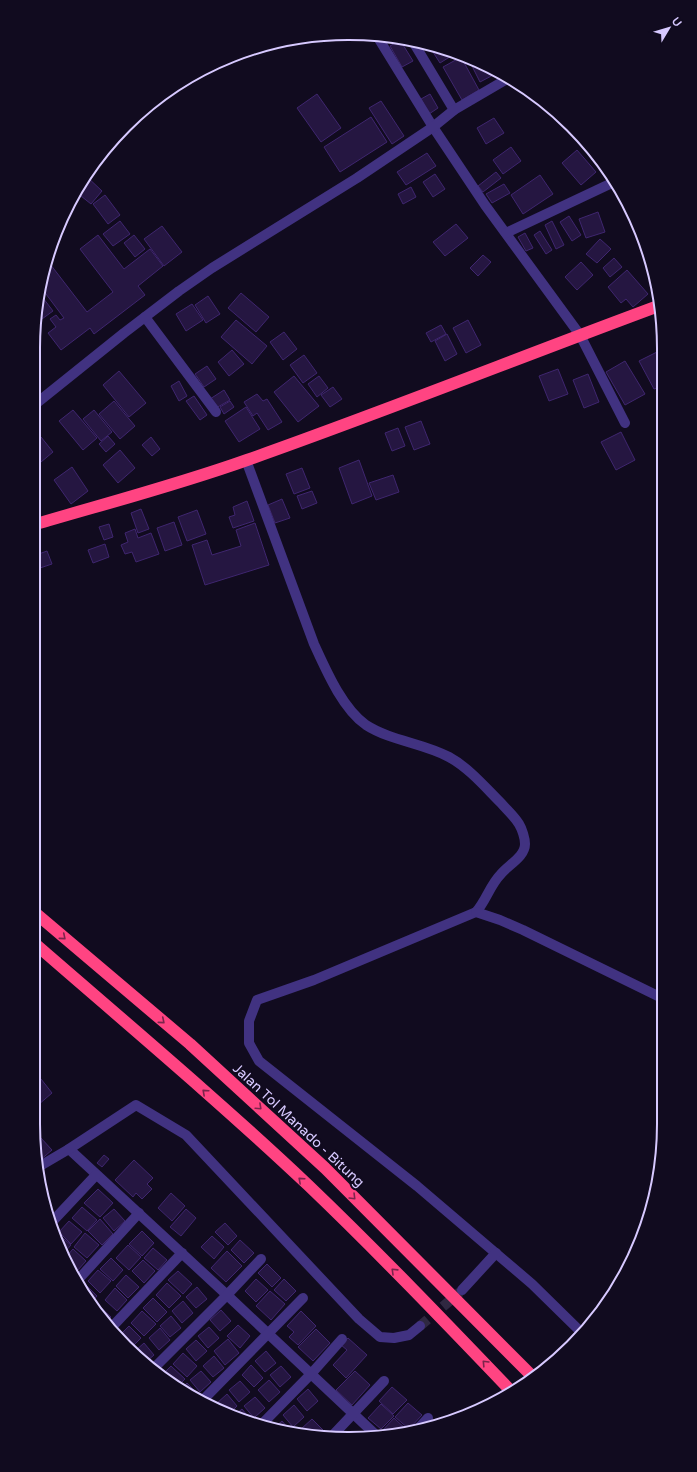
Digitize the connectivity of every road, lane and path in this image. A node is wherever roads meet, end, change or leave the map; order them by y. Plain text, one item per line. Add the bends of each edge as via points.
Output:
1 (381, 42) edge
2 (417, 48) edge
3 (503, 81) edge
4 (454, 110) junction
5 (433, 127) junction
6 (610, 184) edge
7 (506, 233) junction
8 (654, 308) edge
9 (145, 317) junction
10 (580, 335) junction
11 (40, 400) edge
12 (216, 412) dead end
13 (625, 423) dead end
14 (246, 460) junction
15 (40, 523) edge
16 (476, 912) junction
17 (40, 918) edge
18 (40, 948) edge
19 (657, 996) edge
20 (69, 1149) junction
21 (43, 1164) edge
22 (96, 1175) junction
23 (139, 1213) junction
24 (55, 1219) edge
25 (182, 1253) junction
26 (496, 1253) junction
27 (261, 1259) dead end
28 (81, 1277) edge
29 (462, 1290) tunnel mouth
30 (227, 1295) junction
31 (303, 1298) dead end
32 (115, 1325) edge
33 (420, 1326) tunnel mouth
34 (578, 1329) edge
35 (269, 1333) junction
36 (342, 1339) dead end
37 (157, 1365) edge
38 (529, 1373) edge
39 (311, 1374) junction
40 (384, 1381) dead end
41 (508, 1388) edge
42 (206, 1397) edge
43 (353, 1413) junction
44 (428, 1418) dead end
45 (266, 1420) edge
46 (425, 1422) edge
47 (336, 1431) edge
48 (372, 1431) edge

1 - 5 street
2 - 4 street
3 - 4 street
4 - 5 street
5 - 7 street
5 - 9 street via 357,178 212,268
6 - 7 street
7 - 10 street
8 - 10 highway
9 - 11 street
9 - 12 street
10 - 13 street
10 - 14 highway
14 - 15 highway
14 - 16 street via 314,644 348,707 366,725 448,756 462,765 519,824 525,844 523,851 494,881
16 - 19 street via 511,925
16 - 26 street via 314,980 257,1000 249,1021 249,1043 259,1061 417,1186
17 -> 38 highway, Jalan Tol Manado - Bitung via 190,1044 319,1163
41 -> 18 highway via 307,1184
20 - 21 street
20 - 22 street
20 - 33 street via 136,1105 186,1135 359,1320 380,1337 409,1335
22 - 23 street
22 - 24 street
23 - 25 street
23 - 28 street
25 - 30 street
25 - 32 street
26 - 29 street
26 - 34 street
27 - 30 street
30 - 35 street
30 - 37 street
31 - 35 street
35 - 39 street
35 - 42 street
36 - 39 street
39 - 43 street
39 - 45 street
40 - 43 street
43 - 47 street
43 - 48 street
44 - 46 street

